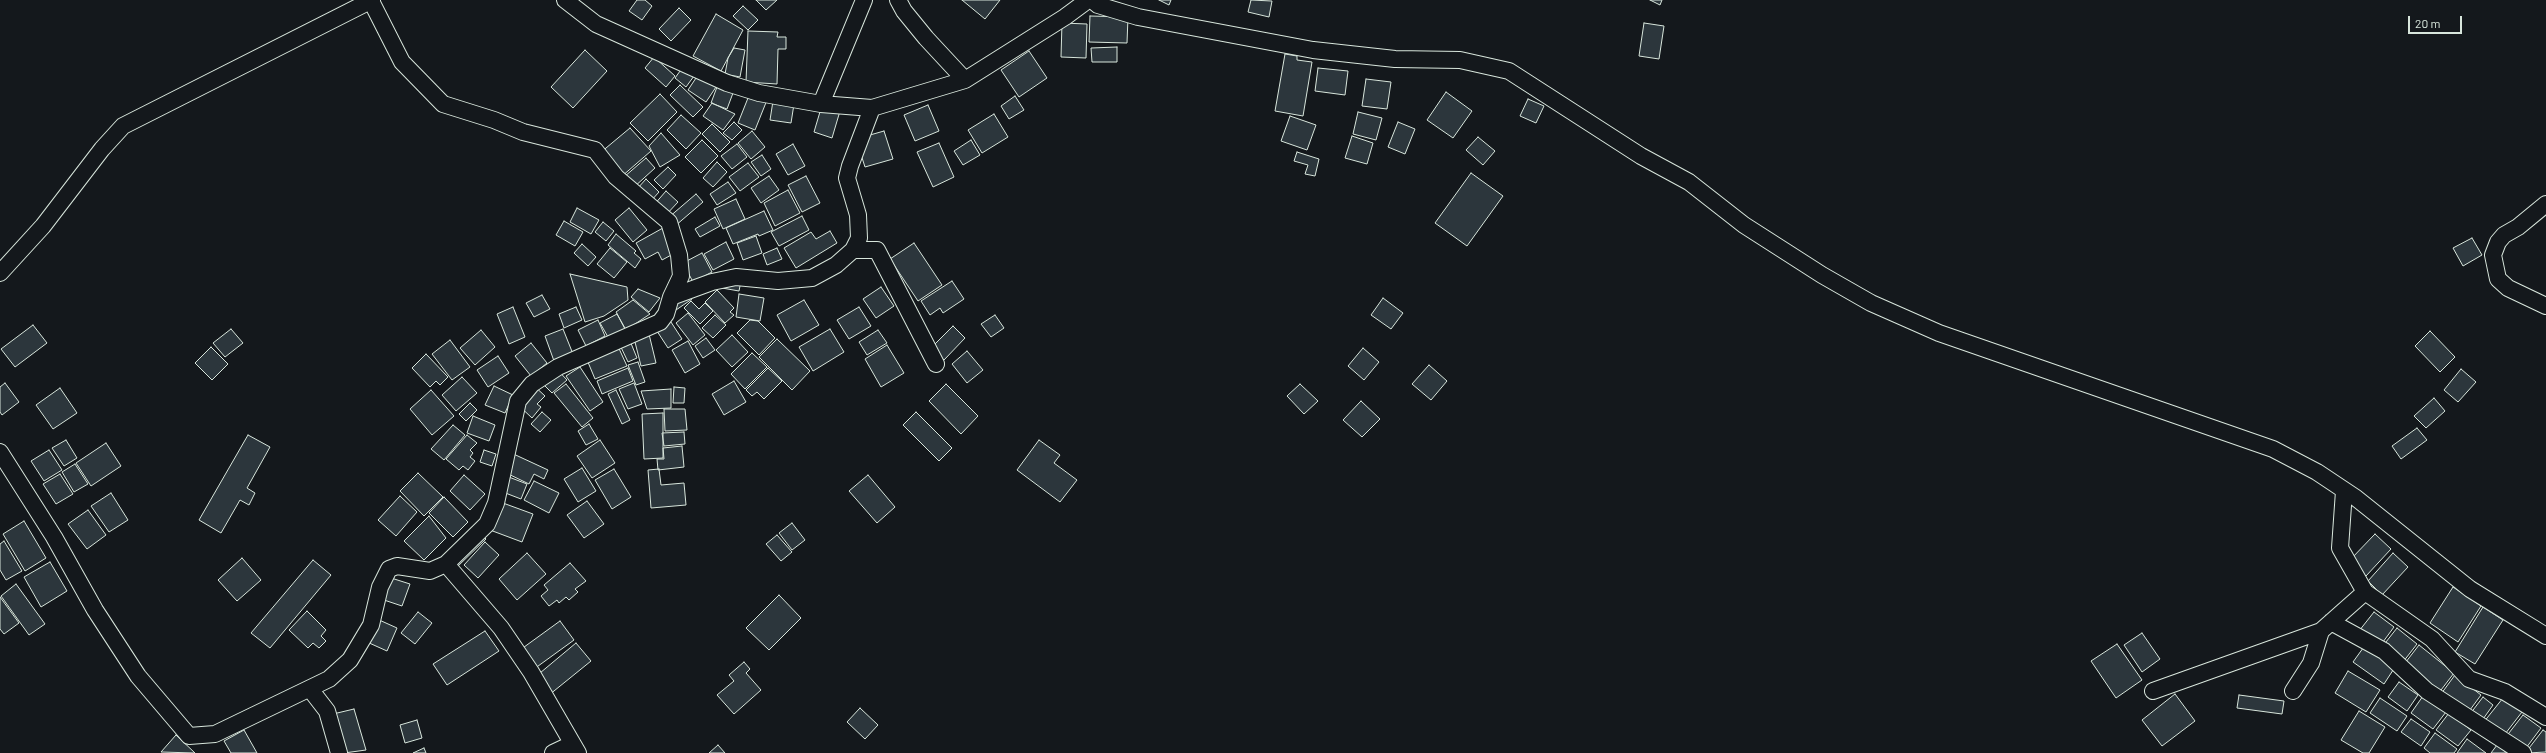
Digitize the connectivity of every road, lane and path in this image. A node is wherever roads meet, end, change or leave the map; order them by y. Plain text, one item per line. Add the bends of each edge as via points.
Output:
1 (372, 0) edge
2 (565, 0) edge
3 (864, 0) edge
4 (898, 0) edge
5 (1088, 0) edge
6 (1092, 0) edge
7 (965, 80) junction
8 (821, 104) junction
9 (872, 108) junction
10 (2546, 204) edge
11 (853, 250) junction
12 (0, 273) edge
13 (671, 297) junction
14 (2546, 306) edge
15 (936, 364) dead end
16 (0, 452) edge
17 (2344, 491) junction
18 (446, 564) junction
19 (2365, 592) junction
20 (2326, 627) junction
21 (2546, 636) edge
22 (310, 689) junction
23 (2153, 690) dead end
24 (2293, 691) dead end
25 (2546, 717) edge
26 (575, 748) edge
27 (339, 753) edge
28 (553, 753) edge
29 (2524, 753) edge

1 - 12 street via 123,126 102,148 43,226
1 - 13 street via 402,62 443,104 523,132 595,150 616,177 669,222 679,255 681,276
2 - 8 street via 596,24 727,82 759,93
3 - 8 street
4 - 7 street via 926,38
5 - 7 street via 1066,17
6 - 17 street via 1098,5 1138,17 1312,50 1395,59 1460,60 1509,71 1641,156 1689,182 1744,224 1822,276 1871,303 1939,334 2273,449 2317,472
7 - 9 street
8 - 9 street
9 - 11 street via 847,178 860,228 859,238
10 - 14 street via 2504,235 2498,242 2493,256 2498,279 2508,288
11 - 13 street via 836,265 812,278 778,281 736,277 712,282
11 - 15 street via 877,250
13 - 18 street via 666,314 660,322 558,367 532,384 518,401 496,503 487,524
16 - 22 street via 54,537 94,610 134,670 189,736 215,734
17 - 19 street via 2340,548
17 - 21 street via 2470,589
18 - 22 street via 430,571 397,566 390,569 380,587 371,625 350,660 329,679
18 - 26 street via 501,628 531,672
19 - 20 street
19 - 25 street via 2432,639 2470,679 2504,692
20 - 23 street
20 - 24 street via 2311,663
20 - 29 street via 2384,651 2427,691
22 - 27 street via 327,711
26 - 28 street

